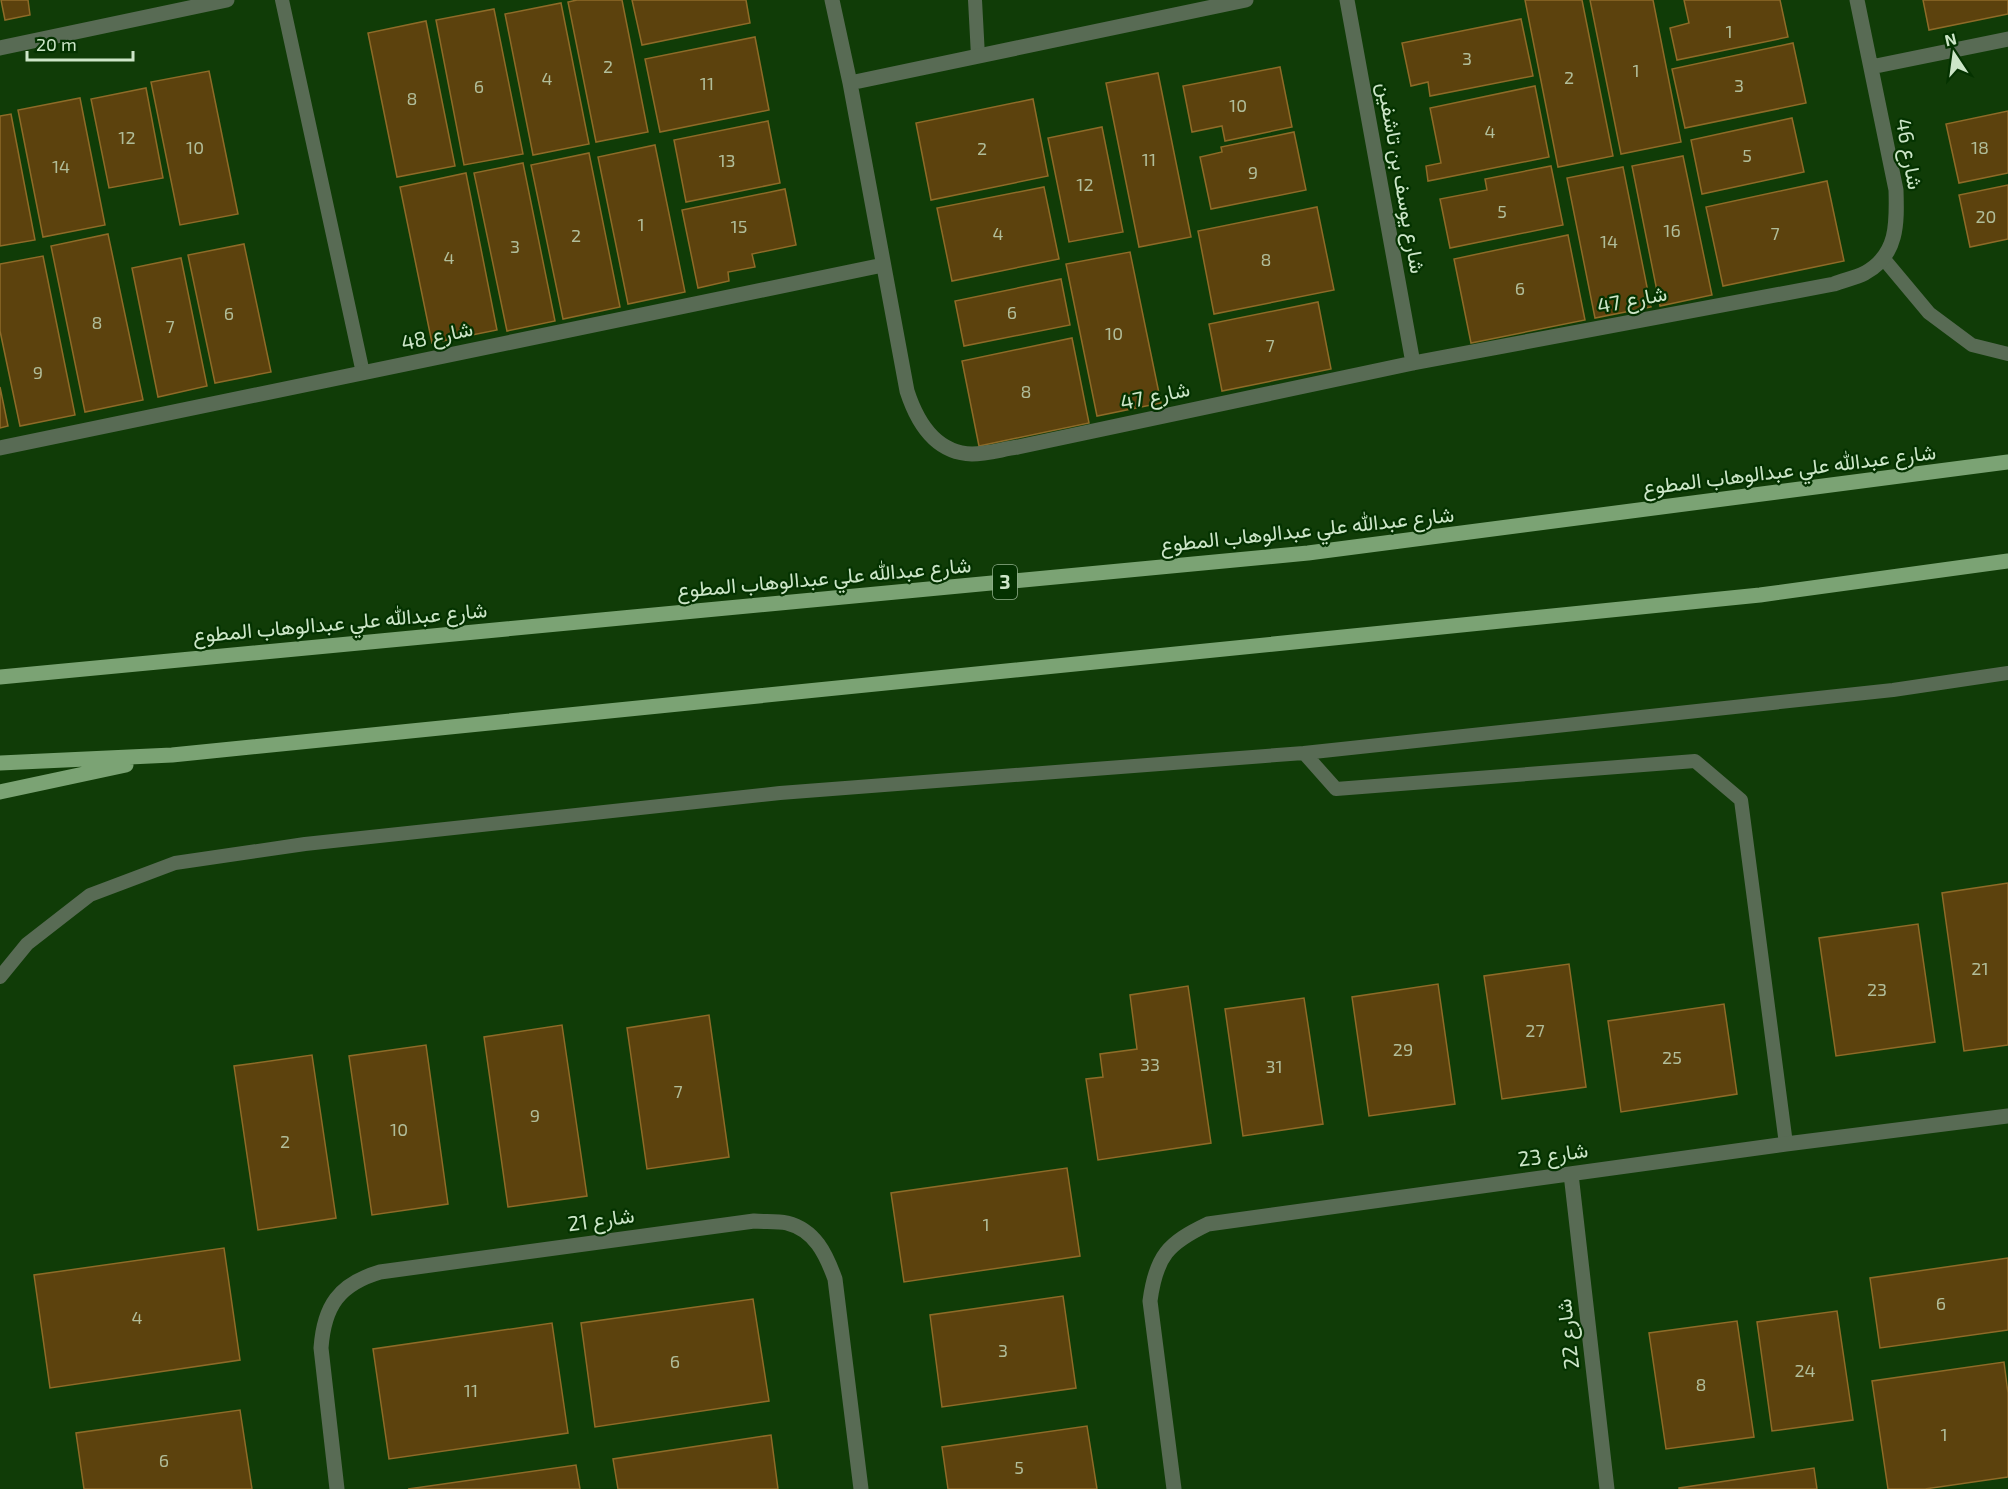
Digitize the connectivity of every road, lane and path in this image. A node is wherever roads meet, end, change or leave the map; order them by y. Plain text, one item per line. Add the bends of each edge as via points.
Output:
1 (227, 0) edge
2 (282, 0) edge
3 (832, 0) edge
4 (975, 0) edge
5 (1246, 0) edge
6 (1347, 0) edge
7 (1857, 0) edge
8 (2008, 39) edge
9 (0, 48) edge
10 (978, 56) junction
11 (1870, 67) junction
12 (850, 83) junction
13 (1883, 258) junction
14 (883, 265) junction
15 (2008, 354) edge
16 (1413, 363) junction
17 (363, 373) junction
18 (0, 448) edge
19 (2008, 462) edge
20 (2008, 561) edge
21 (2008, 673) edge
22 (0, 676) edge
23 (1304, 753) junction
24 (172, 755) junction
25 (0, 763) edge
26 (0, 792) edge
27 (0, 976) edge
28 (2008, 1116) edge
29 (1786, 1144) junction
30 (1571, 1174) junction
31 (337, 1489) edge
32 (861, 1489) edge
33 (1174, 1489) edge
34 (1607, 1489) edge

1 - 9 street
2 - 17 lane
3 - 12 street, شارع 47
4 - 10 lane
5 - 10 street
6 - 16 street, شارع يوسف بن تاشفين
7 - 11 street, شارع 46
8 - 11 street
10 - 12 street
11 - 13 street, شارع 46 via 1896,190 1894,240
12 - 14 street, شارع 47
13 - 15 lane via 1929,313 1972,345
13 - 16 street, شارع 47 via 1866,272 1834,284
14 - 16 street, شارع 47 via 913,409 926,432 946,449 972,454
14 - 17 street, شارع 48
17 - 18 street, شارع 48
19 - 22 main road, شارع عبدالله علي عبدالوهاب المطوع / 3 via 1308,554
20 - 24 main road via 1760,595
21 - 23 lane via 1893,690
23 - 27 lane via 780,793 305,844 175,862 90,895 27,944
23 - 29 lane via 1336,789 1695,761 1742,800
24 - 25 main road
24 - 26 main road
28 - 29 street, شارع 23
29 - 30 street, شارع 23
30 - 33 street, شارع 23 via 1208,1224 1180,1237 1164,1255 1153,1278 1150,1302
30 - 34 street, شارع 22
31 - 32 street, شارع 21 via 321,1348 323,1326 342,1291 362,1277 754,1221 788,1223 810,1234 826,1255 835,1279

